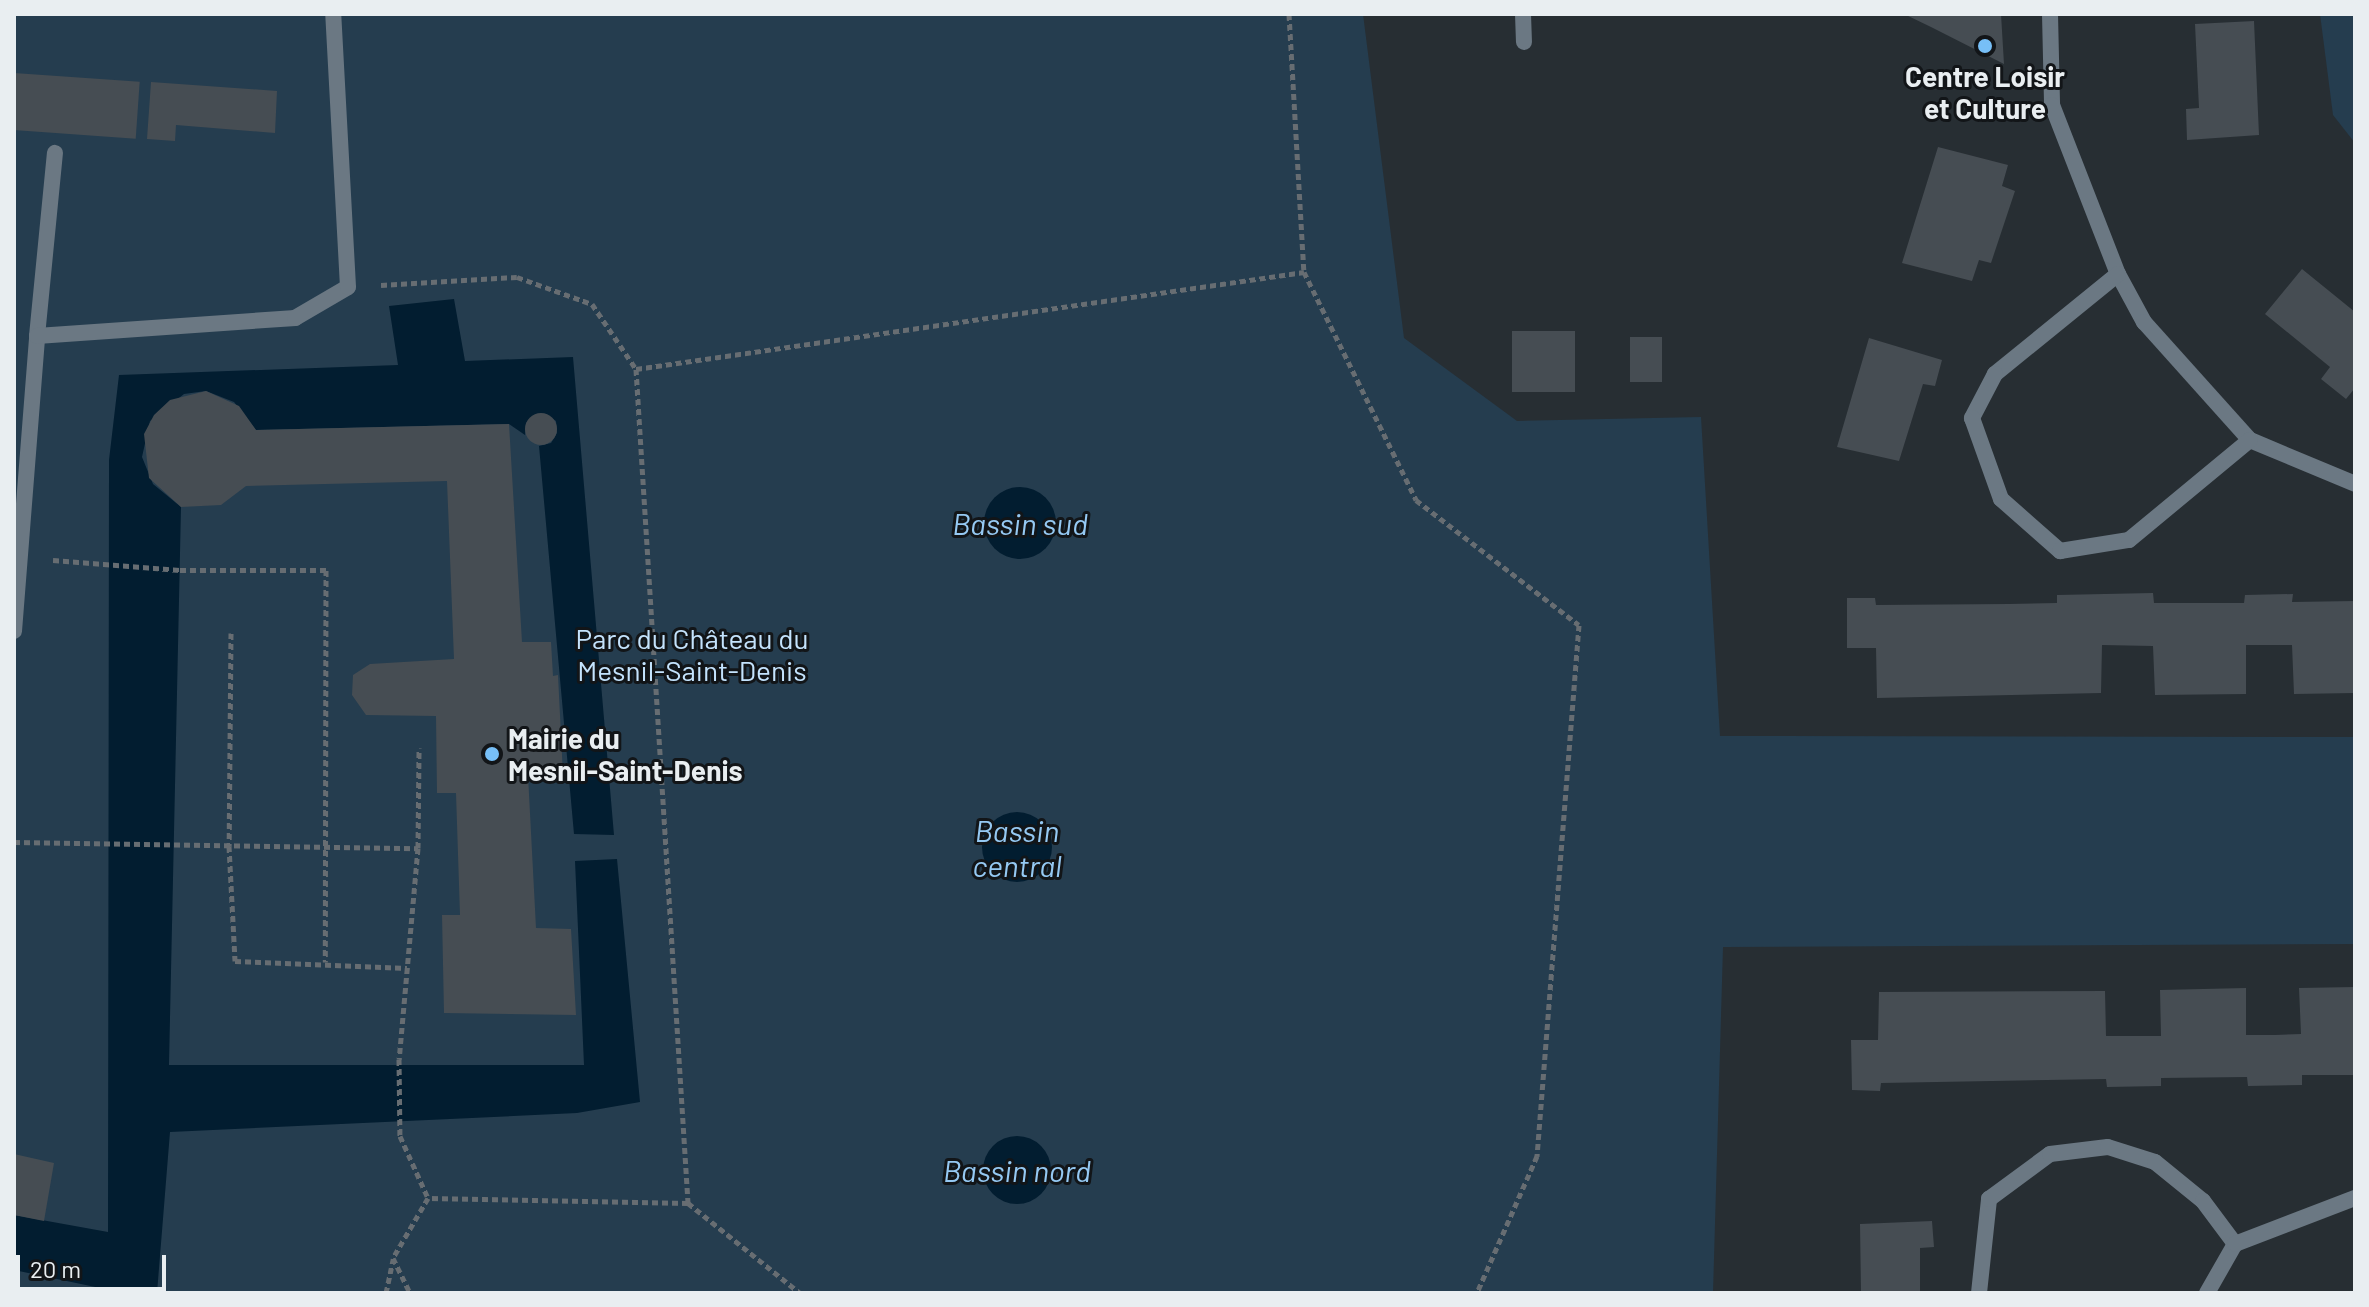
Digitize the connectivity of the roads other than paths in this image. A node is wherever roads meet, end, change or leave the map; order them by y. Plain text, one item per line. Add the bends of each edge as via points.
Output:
1 (333, 14) edge
2 (1523, 14) edge
3 (2050, 14) edge
4 (1524, 42) dead end
5 (55, 153) dead end
6 (2118, 274) junction
7 (37, 336) junction
8 (2250, 440) junction
9 (2355, 484) edge
10 (14, 631) edge
11 (2355, 1198) edge
12 (2235, 1244) junction
13 (1979, 1293) edge
14 (2207, 1293) edge

1 - 7 street via 348,287 295,318
2 - 4 street
3 - 6 street via 2052,105
5 - 7 street
6 - 8 street via 2144,322
6 - 8 street via 1995,374 1983,396 1972,418 2001,499 2060,551 2129,540
7 - 10 street
8 - 9 street
11 - 12 street
12 - 13 street via 2203,1201 2155,1162 2108,1147 2050,1154 1989,1199
12 - 14 street

